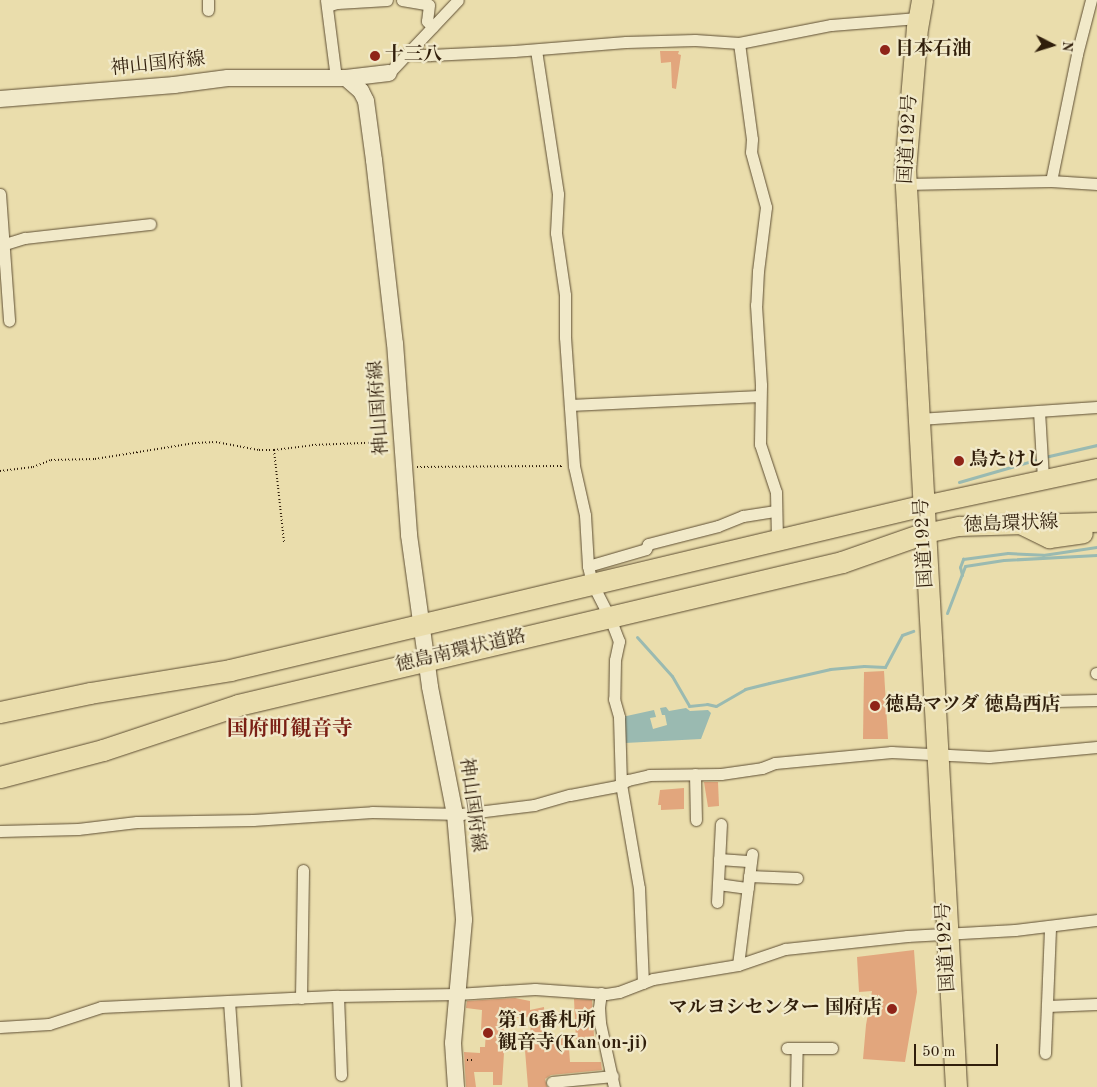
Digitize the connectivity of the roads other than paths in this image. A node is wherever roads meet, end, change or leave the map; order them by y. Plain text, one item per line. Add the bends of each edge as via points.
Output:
1 (388, 0) edge
2 (402, 0) edge
3 (458, 0) edge
4 (1091, 0) edge
5 (327, 3) edge
6 (920, 9) edge
7 (433, 27) junction
8 (739, 43) junction
9 (536, 50) junction
10 (408, 54) junction
11 (389, 73) junction
12 (341, 78) junction
13 (0, 99) edge
14 (366, 101) junction
15 (1051, 181) junction
16 (906, 184) junction
17 (1097, 184) edge
18 (0, 194) edge
19 (150, 224) dead end
20 (5, 244) junction
21 (9, 321) dead end
22 (760, 396) junction
23 (570, 404) junction
24 (1097, 407) edge
25 (1038, 411) junction
26 (919, 419) junction
27 (1097, 457) edge
28 (1042, 464) junction
29 (1097, 468) edge
30 (924, 505) junction
31 (776, 511) junction
32 (1097, 522) edge
33 (1018, 523) junction
34 (1097, 531) edge
35 (925, 533) junction
36 (778, 539) junction
37 (590, 574) junction
38 (610, 618) junction
39 (421, 624) junction
40 (426, 660) junction
41 (1097, 700) edge
42 (1055, 701) dead end
43 (0, 712) edge
44 (1097, 746) edge
45 (937, 753) junction
46 (695, 774) junction
47 (0, 777) edge
48 (621, 784) junction
49 (455, 814) junction
50 (696, 820) dead end
51 (721, 824) dead end
52 (0, 831) edge
53 (719, 859) junction
54 (303, 870) dead end
55 (749, 876) junction
56 (797, 878) dead end
57 (718, 884) junction
58 (748, 888) junction
59 (717, 902) dead end
60 (1097, 920) edge
61 (1050, 926) junction
62 (946, 933) junction
63 (738, 965) junction
64 (643, 983) junction
65 (601, 993) junction
66 (457, 994) junction
67 (338, 996) junction
68 (301, 998) junction
69 (229, 1001) junction
70 (1097, 1004) edge
71 (1046, 1006) junction
72 (0, 1027) edge
73 (832, 1048) dead end
74 (1045, 1053) dead end
75 (341, 1075) dead end
76 (552, 1082) dead end
77 (614, 1082) edge
78 (235, 1087) edge
79 (456, 1087) edge
80 (796, 1087) edge
81 (956, 1087) edge

1 - 5 street
2 - 7 street via 429,5 427,21
3 - 7 street
4 - 15 street
5 - 12 street
6 - 8 street
6 - 16 highway, 国道192号
7 - 10 street
8 - 9 street via 695,40 626,42
8 - 22 street via 751,152 766,207 756,305
9 - 10 street
9 - 23 street via 558,194 556,233 565,295
10 - 11 street
11 - 12 main road, 神山国府線
11 - 14 main road
12 - 13 main road, 神山国府線 via 228,78
12 - 14 main road via 358,87
14 - 39 main road, 神山国府線 via 395,343 409,535
15 - 16 street
15 - 17 street
16 - 26 highway, 国道192号
18 - 20 street
19 - 20 street via 25,238
20 - 21 street
22 - 23 street
22 - 31 street via 760,444 776,492
23 - 37 street via 574,466 585,515
24 - 25 street
25 - 26 street
25 - 28 street
26 - 30 highway, 国道192号
27 - 28 main road via 1066,466
28 - 29 main road, 徳島環状線
28 - 30 main road, 徳島環状線
30 - 35 highway, 国道192号
30 - 36 highway, 徳島南環状道路
31 - 36 street
31 - 37 street via 743,516 718,526 648,544 646,549
32 - 33 main road, 徳島環状線
33 - 34 main road via 1049,538
33 - 35 main road, 徳島環状線 via 959,526
35 - 38 highway, 徳島南環状道路 via 842,562
35 - 45 highway, 国道192号
36 - 37 highway, 徳島南環状道路
37 - 38 street
37 - 39 highway, 徳島南環状道路
38 - 40 highway, 徳島南環状道路
38 - 48 street via 619,640 614,699 619,717
39 - 40 main road, 神山国府線
39 - 43 highway, 徳島南環状道路 via 230,670 90,693
40 - 47 highway, 徳島南環状道路 via 238,705 103,750
40 - 49 main road, 神山国府線
41 - 42 street
44 - 45 street via 989,757
45 - 46 street via 891,752 775,763 721,774
45 - 62 highway, 国道192号
46 - 48 street via 649,775
46 - 50 street
48 - 49 street via 534,805
48 - 64 street via 639,888
49 - 52 street via 372,812
49 - 66 main road, 神山国府線 via 464,920
51 - 53 street
53 - 55 street via 752,858
53 - 57 street
54 - 68 street
55 - 56 street
55 - 58 street
57 - 58 street
57 - 59 street
58 - 63 street
60 - 61 street
61 - 62 street
61 - 71 street
62 - 63 street via 785,949
62 - 81 highway, 国道192号
63 - 64 street
64 - 65 street via 619,992
65 - 66 street via 535,989
65 - 77 street via 600,1022
66 - 67 street
66 - 79 main road, 神山国府線 via 452,1043
67 - 68 street
67 - 75 street
68 - 69 street
69 - 72 street via 101,1007 49,1024
69 - 78 street
70 - 71 street
71 - 74 street
73 - 80 street via 792,1048
76 - 77 street

